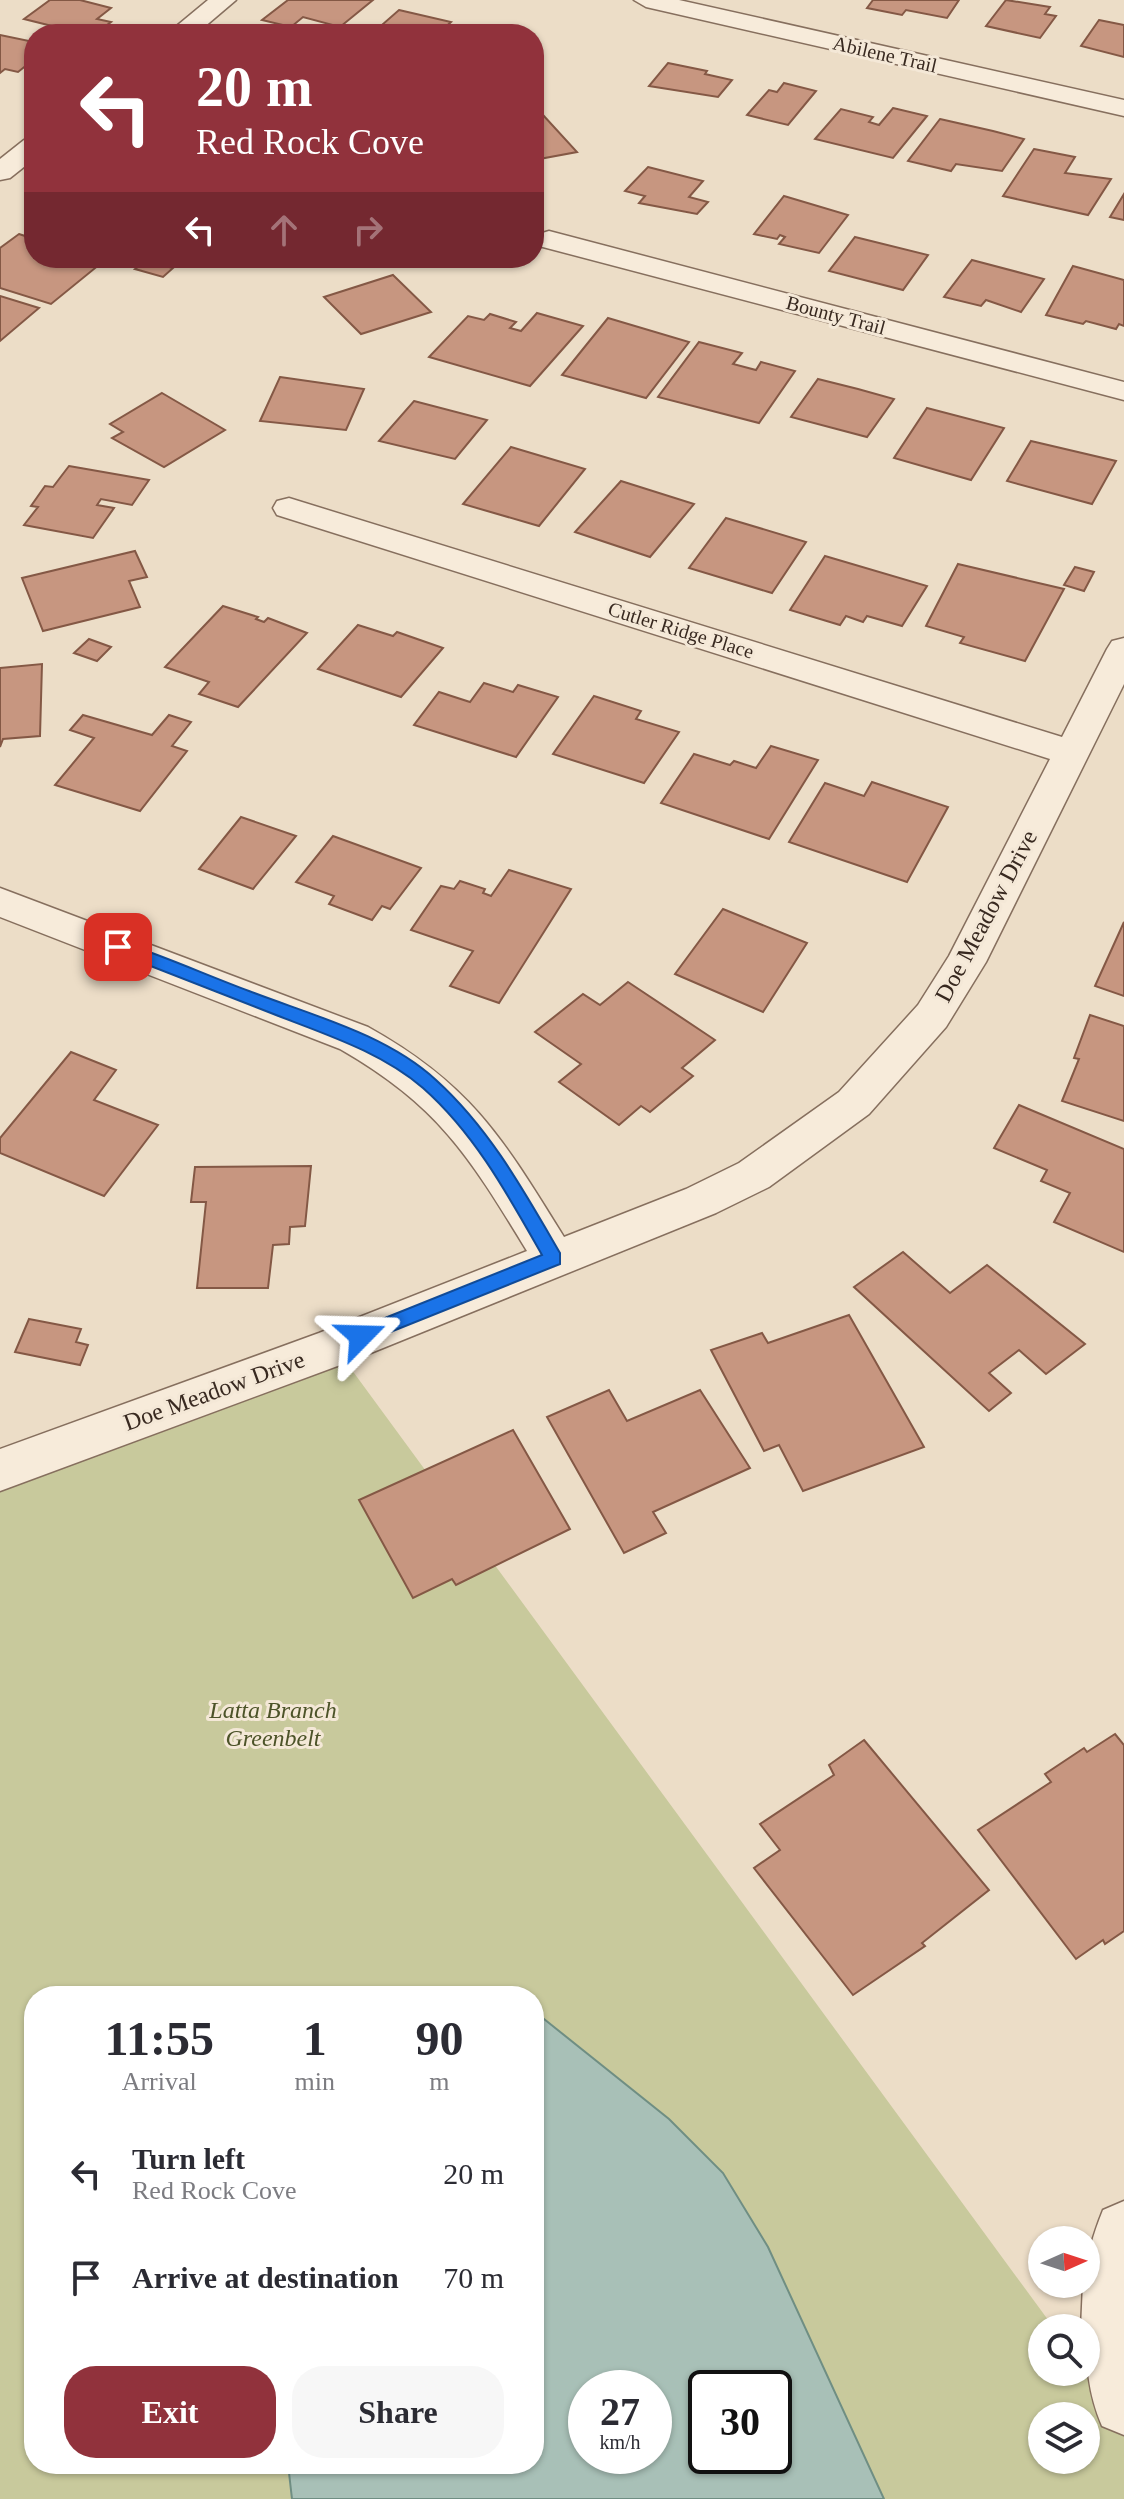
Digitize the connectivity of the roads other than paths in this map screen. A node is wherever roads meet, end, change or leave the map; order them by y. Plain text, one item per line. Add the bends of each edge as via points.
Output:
1 (224, 0) edge
2 (646, 0) edge
3 (193, 24) edge
4 (1124, 108) edge
5 (24, 154) edge
6 (0, 172) edge
7 (549, 240) dead end
8 (1124, 391) edge
9 (289, 508) dead end
10 (1124, 649) edge
11 (1072, 753) junction
12 (0, 902) edge
13 (554, 1258) junction
14 (0, 1470) edge
15 (1124, 2231) edge
16 (1124, 2404) edge

1 - 3 street
2 - 4 street, Abilene Trail
5 - 6 street
7 - 8 street, Bounty Trail
9 - 11 street, Cutler Ridge Place
10 - 11 street, Doe Meadow Drive
11 - 13 street, Doe Meadow Drive via 966,962 932,1016 854,1103 754,1175 664,1217
12 - 13 street via 354,1038 394,1059 428,1083 469,1125 498,1162
13 - 14 street, Doe Meadow Drive via 335,1347
15 - 16 street via 1113,2266 1109,2316

